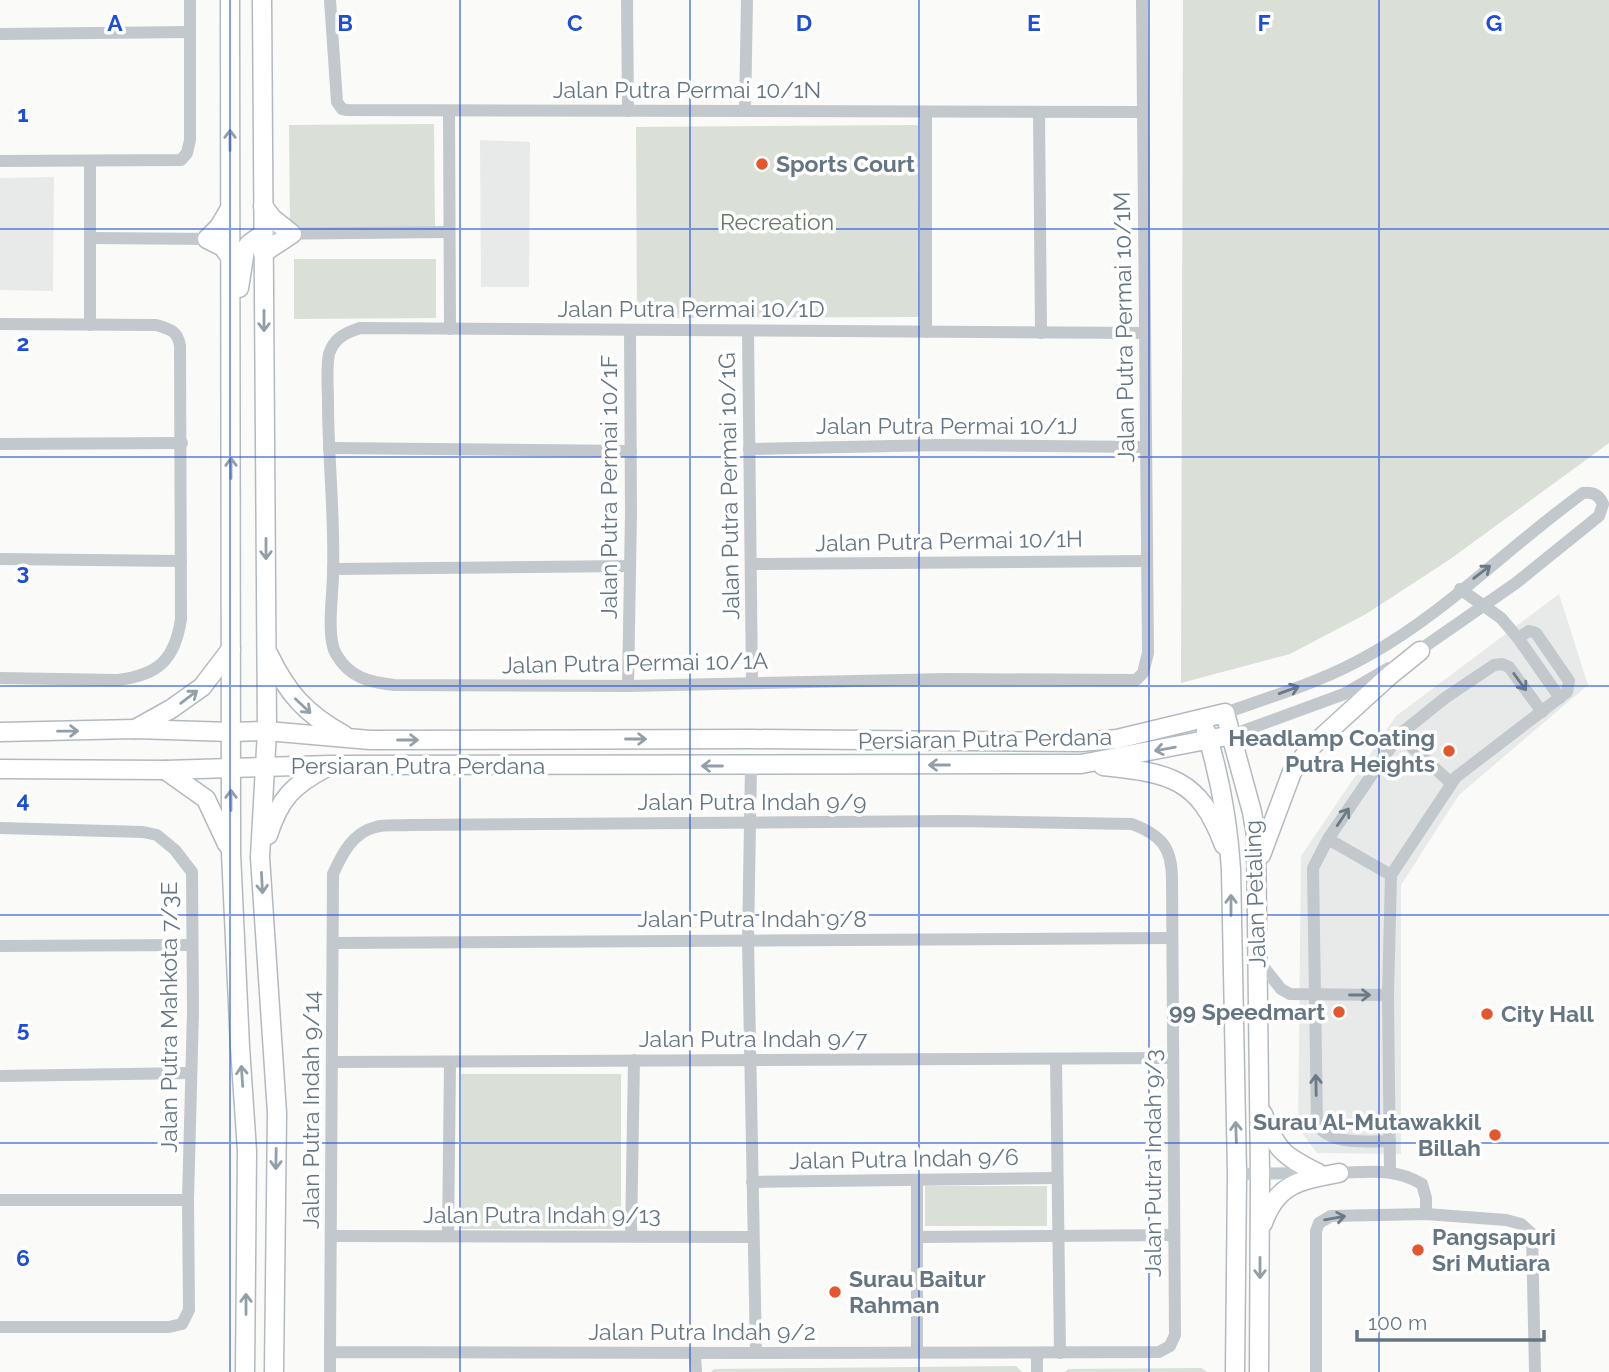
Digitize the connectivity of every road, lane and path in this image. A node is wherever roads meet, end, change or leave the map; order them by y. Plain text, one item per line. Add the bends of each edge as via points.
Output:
1 (190, 0) edge
2 (230, 0) edge
3 (262, 0) edge
4 (330, 0) edge
5 (627, 0) edge
6 (747, 0) edge
7 (1142, 0) edge
8 (190, 32) junction
9 (0, 34) edge
10 (449, 111) junction
11 (628, 111) junction
12 (745, 111) junction
13 (926, 112) junction
14 (1039, 112) junction
15 (1143, 112) junction
16 (0, 161) edge
17 (90, 161) junction
18 (263, 185) junction
19 (263, 206) junction
20 (230, 208) junction
21 (449, 232) junction
22 (263, 234) junction
23 (292, 234) junction
24 (90, 239) junction
25 (207, 239) junction
26 (230, 248) junction
27 (263, 253) junction
28 (230, 318) junction
29 (0, 324) edge
30 (90, 325) junction
31 (450, 329) junction
32 (630, 330) junction
33 (748, 331) junction
34 (926, 332) junction
35 (1041, 333) junction
36 (1145, 333) junction
37 (328, 441) junction
38 (182, 443) junction
39 (0, 444) edge
40 (1146, 447) junction
41 (749, 449) junction
42 (631, 451) junction
43 (0, 559) edge
44 (181, 561) junction
45 (1147, 561) junction
46 (752, 564) junction
47 (630, 566) junction
48 (333, 569) junction
49 (1460, 589) junction
50 (1483, 607) junction
51 (231, 649) junction
52 (266, 649) junction
53 (1420, 651) junction
54 (1147, 653) joint
55 (0, 678) edge
56 (752, 683) junction
57 (628, 686) junction
58 (1542, 712) junction
59 (1225, 713) junction
60 (1203, 720) junction
61 (135, 729) junction
62 (267, 730) junction
63 (0, 732) edge
64 (231, 732) junction
65 (1232, 735) junction
66 (1399, 735) junction
67 (370, 740) junction
68 (1209, 741) junction
69 (1081, 764) junction
70 (330, 765) junction
71 (265, 766) junction
72 (751, 766) junction
73 (232, 767) junction
74 (0, 769) edge
75 (165, 770) junction
76 (1451, 783) junction
77 (751, 823) junction
78 (0, 828) edge
79 (1328, 839) junction
80 (1163, 842) joint
81 (343, 850) joint
82 (231, 853) junction
83 (260, 857) junction
84 (1231, 869) junction
85 (1257, 869) junction
86 (1391, 875) junction
87 (1172, 938) junction
88 (748, 940) junction
89 (333, 943) junction
90 (191, 945) junction
91 (0, 946) edge
92 (1258, 960) junction
93 (1314, 995) junction
94 (1388, 995) junction
95 (1173, 1058) junction
96 (1056, 1059) junction
97 (634, 1060) junction
98 (750, 1061) junction
99 (333, 1062) junction
100 (450, 1063) junction
101 (191, 1073) junction
102 (0, 1076) edge
103 (1259, 1104) junction
104 (277, 1113) junction
105 (1390, 1141) junction
106 (247, 1151) junction
107 (1318, 1172) junction
108 (1390, 1172) junction
109 (1339, 1173) junction
110 (1237, 1174) junction
111 (1260, 1175) junction
112 (1058, 1178) junction
113 (917, 1180) junction
114 (752, 1182) junction
115 (0, 1200) edge
116 (188, 1200) junction
117 (1426, 1214) junction
118 (1260, 1230) junction
119 (448, 1235) junction
120 (1059, 1235) junction
121 (1174, 1235) junction
122 (331, 1236) junction
123 (631, 1236) junction
124 (752, 1237) junction
125 (918, 1237) junction
126 (0, 1327) edge
127 (330, 1352) junction
128 (917, 1352) junction
129 (1159, 1352) joint
130 (756, 1353) junction
131 (1037, 1353) junction
132 (1060, 1353) junction
133 (695, 1355) junction
134 (245, 1372) edge
135 (274, 1372) edge
136 (330, 1372) edge
137 (696, 1372) edge
138 (1037, 1372) edge
139 (1235, 1372) edge
140 (1259, 1372) edge
141 (1316, 1372) edge
142 (1535, 1372) edge

1 - 8 street
20 -> 2 main road
3 - 18 main road
4 - 10 street, Jalan Putra Permai 10/1N via 337,102 342,109
5 - 11 street
6 - 12 street
7 - 15 street, Jalan Putra Permai 10/1M
8 - 9 street
8 - 17 street via 189,148 181,160
10 - 11 street, Jalan Putra Permai 10/1N
10 - 21 street
11 - 12 street, Jalan Putra Permai 10/1N
12 - 13 street, Jalan Putra Permai 10/1N
13 - 14 street, Jalan Putra Permai 10/1N
13 - 34 street
14 - 15 street, Jalan Putra Permai 10/1N
14 - 35 street
15 - 36 street, Jalan Putra Permai 10/1M
16 - 17 street
17 - 24 street
18 - 19 main road
18 - 26 main road via 249,229
19 - 22 main road
19 - 23 main road
20 - 25 main road
20 - 26 main road
21 - 23 street
21 - 31 street
22 - 23 street
22 - 27 main road
22 - 28 main road via 246,250
23 - 27 main road
24 - 25 street
24 - 30 street
25 - 26 main road
26 - 28 main road
27 -> 52 main road
51 -> 28 main road
29 - 30 street
30 - 38 street via 173,329 180,346
31 - 32 street, Jalan Putra Permai 10/1D
31 - 37 street, Jalan Putra Permai 10/1D via 360,328 340,337 328,357
32 - 33 street, Jalan Putra Permai 10/1D
32 - 42 street, Jalan Putra Permai 10/1F
33 - 34 street, Jalan Putra Permai 10/1D
33 - 41 street, Jalan Putra Permai 10/1G
34 - 35 street, Jalan Putra Permai 10/1D
35 - 36 street, Jalan Putra Permai 10/1D
36 - 40 street, Jalan Putra Permai 10/1M
37 - 42 street
37 - 48 street, Jalan Putra Permai 10/1A
38 - 39 street
38 - 44 street
40 - 41 street, Jalan Putra Permai 10/1J
40 - 45 street, Jalan Putra Permai 10/1M
41 - 46 street, Jalan Putra Permai 10/1G
42 - 47 street, Jalan Putra Permai 10/1F
43 - 44 street
44 - 55 street via 178,638 160,666 136,678 118,680
45 - 46 street, Jalan Putra Permai 10/1H
45 - 54 street, Jalan Putra Permai 10/1M
46 - 56 street, Jalan Putra Permai 10/1G
47 - 48 street
47 - 57 street, Jalan Putra Permai 10/1F
48 - 57 street, Jalan Putra Permai 10/1A via 334,651 344,667 367,682
49 - 50 street
49 -> 50 street, Persiaran Putra Perdana via 1583,494 1600,498 1599,516
59 -> 49 street, Persiaran Putra Perdana via 1369,655
50 - 53 street, Persiaran Putra Perdana
50 - 58 street via 1501,618 1518,638 1529,631 1539,638 1569,681 1567,692
61 -> 51 main road via 202,687
51 - 64 main road
52 - 62 main road
52 -> 67 main road via 290,694 310,712 346,737
53 - 65 street, Persiaran Putra Perdana via 1344,694
53 - 85 main road via 1310,748 1292,772
54 - 56 street, Jalan Putra Permai 10/1A via 1143,673 1136,680
56 - 57 street, Jalan Putra Permai 10/1A
66 -> 58 street via 1494,665 1509,667
58 - 76 street
59 - 60 main road, Persiaran Putra Perdana
59 - 65 main road, Jalan Petaling
67 -> 60 main road, Persiaran Putra Perdana via 1080,742 1117,739
60 - 68 main road, Jalan Petaling
63 -> 61 main road, Persiaran Putra Perdana
61 - 64 main road, Persiaran Putra Perdana
62 - 64 main road, Persiaran Putra Perdana
62 - 67 main road, Persiaran Putra Perdana
62 - 71 main road
64 - 73 main road
65 - 68 main road, Persiaran Putra Perdana
65 - 85 main road, Jalan Petaling via 1252,812
66 - 76 street
79 -> 66 street
68 -> 69 main road, Persiaran Putra Perdana
68 - 84 main road, Jalan Petaling via 1229,827
69 -> 72 main road, Persiaran Putra Perdana
69 - 84 main road via 1161,775 1194,792 1208,807
70 - 71 main road, Persiaran Putra Perdana
72 -> 70 main road, Persiaran Putra Perdana
70 - 83 main road via 290,791 276,810
71 - 73 main road, Persiaran Putra Perdana
71 - 83 main road
72 - 77 street
73 - 75 main road, Persiaran Putra Perdana
82 -> 73 main road
74 - 75 main road, Persiaran Putra Perdana
75 - 82 main road via 206,799
76 - 86 street
77 - 80 street, Jalan Putra Indah 9/9 via 1132,824
77 - 81 street, Jalan Putra Indah 9/9 via 375,827
77 - 88 street
78 - 90 street, Jalan Putra Mahkota 7/3E via 157,835 192,872
79 - 86 street
79 - 93 street via 1313,868
80 - 87 street, Jalan Putra Indah 9/3 via 1172,866
81 - 89 street, Jalan Putra Indah 9/14 via 333,874
106 -> 82 main road
83 -> 104 main road
110 -> 84 main road, Jalan Petaling
85 - 92 main road, Jalan Petaling
86 - 94 street
87 - 88 street, Jalan Putra Indah 9/8
87 - 95 street, Jalan Putra Indah 9/3
88 - 89 street, Jalan Putra Indah 9/8
88 - 98 street
89 - 99 street, Jalan Putra Indah 9/14
90 - 91 street
90 - 101 street, Jalan Putra Mahkota 7/3E
92 - 93 street via 1281,989
92 - 103 main road, Jalan Petaling
93 -> 94 street
105 -> 93 street via 1331,1137 1317,1124
94 - 105 street
95 - 96 street, Jalan Putra Indah 9/7
95 - 121 street, Jalan Putra Indah 9/3
96 - 98 street, Jalan Putra Indah 9/7
96 - 112 street
97 - 98 street, Jalan Putra Indah 9/7
97 - 100 street, Jalan Putra Indah 9/7
97 - 123 street
98 - 114 street
99 - 100 street, Jalan Putra Indah 9/7
99 - 122 street, Jalan Putra Indah 9/14
100 - 119 street
101 - 102 street
101 - 116 street, Jalan Putra Mahkota 7/3E
103 - 107 main road via 1278,1148
103 - 111 main road, Jalan Petaling
104 - 106 main road via 257,1111
104 -> 135 main road
105 - 108 street
134 -> 106 main road
107 - 109 street
107 - 111 street
108 - 109 street
108 - 117 street via 1422,1184
109 - 118 main road via 1307,1179 1280,1192
110 - 111 street
110 - 139 main road, Jalan Petaling
111 - 118 main road, Jalan Petaling
112 - 113 street, Jalan Putra Indah 9/6
112 - 120 street
113 - 114 street, Jalan Putra Indah 9/6
113 - 125 street
114 - 124 street
115 - 116 street
116 - 126 street, Jalan Putra Mahkota 7/3E via 189,1310 182,1324
141 -> 117 street via 1319,1223 1331,1216
117 - 142 street via 1506,1220 1521,1224 1532,1234
118 -> 140 main road, Jalan Petaling
119 - 122 street, Jalan Putra Indah 9/13
119 - 123 street, Jalan Putra Indah 9/13
120 - 121 street
120 - 125 street
120 - 132 street
121 - 129 street, Jalan Putra Indah 9/3 via 1175,1335 1170,1346
122 - 127 street, Jalan Putra Indah 9/14
123 - 124 street, Jalan Putra Indah 9/13
124 - 130 street
125 - 128 street
127 - 133 street, Jalan Putra Indah 9/2
127 - 136 street, Jalan Putra Indah 9/14
128 - 130 street, Jalan Putra Indah 9/2
128 - 131 street, Jalan Putra Indah 9/2
129 - 132 street, Jalan Putra Indah 9/2
130 - 133 street, Jalan Putra Indah 9/2
131 - 132 street, Jalan Putra Indah 9/2
131 - 138 street
133 - 137 street

